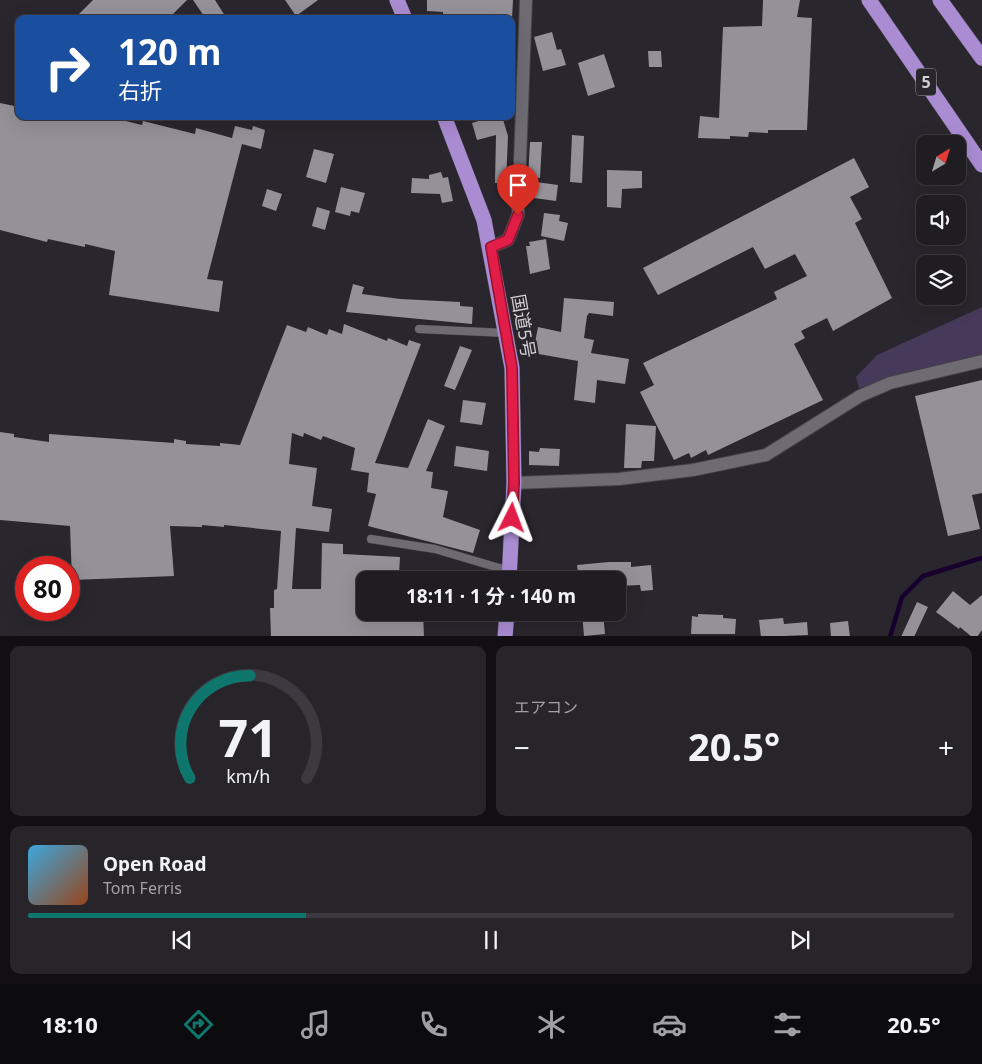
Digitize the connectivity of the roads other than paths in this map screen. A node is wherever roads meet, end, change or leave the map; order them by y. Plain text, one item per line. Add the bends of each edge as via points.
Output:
1 (397, 0) edge
2 (526, 0) edge
3 (869, 0) edge
4 (940, 0) edge
5 (403, 15) edge
6 (982, 58) edge
7 (446, 120) edge
8 (982, 165) edge
9 (491, 247) junction
10 (419, 329) dead end
11 (506, 333) junction
12 (982, 360) edge
13 (514, 483) junction
14 (371, 539) dead end
15 (495, 571) edge
16 (509, 571) edge
17 (506, 621) edge
18 (505, 636) edge

1 - 5 highway
2 - 9 street via 518,215 508,240
3 - 8 highway, 5
4 - 6 highway
7 - 9 highway, 国道5号 via 484,220
9 - 11 highway, 国道5号
10 - 11 lane
11 - 13 highway, 国道5号 via 512,368
12 - 13 street via 890,383 860,396 766,454 693,470 619,479
13 - 16 highway, 国道5号
14 - 15 lane via 435,549
17 - 18 highway

